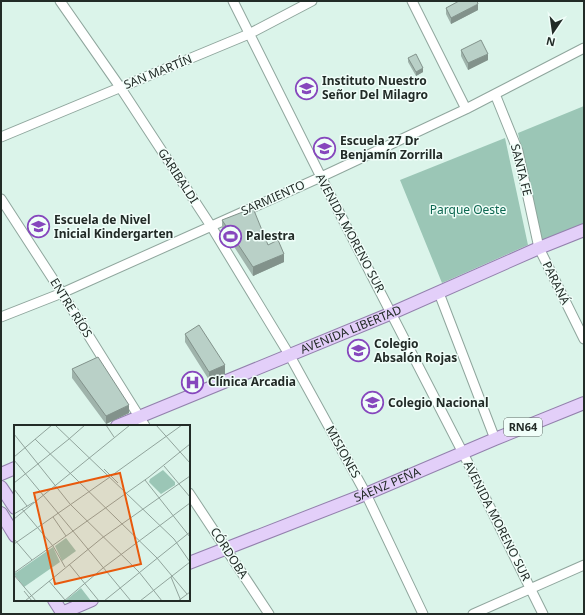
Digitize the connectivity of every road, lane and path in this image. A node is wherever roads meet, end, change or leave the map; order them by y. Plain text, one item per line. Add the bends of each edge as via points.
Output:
1 (60, 1) edge
2 (233, 1) edge
3 (312, 1) edge
4 (412, 1) edge
5 (249, 34) junction
6 (584, 48) edge
7 (120, 87) junction
8 (495, 94) junction
9 (466, 109) junction
10 (1, 137) edge
11 (321, 177) junction
12 (1, 199) edge
13 (211, 226) junction
14 (584, 230) edge
15 (539, 248) junction
16 (439, 292) junction
17 (62, 293) junction
18 (392, 313) junction
19 (1, 317) edge
20 (584, 339) edge
21 (290, 356) junction
22 (584, 403) edge
23 (142, 422) edge
24 (123, 425) edge
25 (495, 439) junction
26 (463, 453) junction
27 (14, 468) edge
28 (1, 474) edge
29 (1, 487) edge
30 (366, 494) junction
31 (190, 495) edge
32 (14, 506) edge
33 (1, 513) edge
34 (14, 534) edge
35 (226, 549) junction
36 (190, 563) edge
37 (584, 566) edge
38 (531, 589) junction
39 (55, 601) edge
40 (90, 601) edge
41 (78, 606) edge
42 (62, 614) edge
43 (269, 614) edge
44 (423, 614) edge
45 (473, 614) edge
46 (543, 614) edge

1 - 7 street, GARIBALDI
2 - 5 street, AVENIDA MORENO SUR
3 - 5 street, SAN MARTÍN
4 - 9 street
5 - 7 street, SAN MARTÍN
5 - 11 street, AVENIDA MORENO SUR
6 - 8 street, SARMIENTO
7 - 10 street, SAN MARTÍN
7 - 13 street, GARIBALDI
8 - 9 street, SARMIENTO
8 - 15 street, SANTA FE via 518,151
9 - 11 street, SARMIENTO
11 - 13 street, SARMIENTO
11 - 18 street, AVENIDA MORENO SUR
12 - 17 street, ENTRE RÍOS
13 - 17 street, SARMIENTO
13 - 21 street, GARIBALDI
14 - 15 main road, AVENIDA LIBERTAD
15 - 16 main road, AVENIDA LIBERTAD
15 - 20 street, PARANÁ
16 - 18 main road, AVENIDA LIBERTAD
16 - 25 street
17 - 19 street, SARMIENTO
17 - 23 street, ENTRE RÍOS
18 - 21 main road, AVENIDA LIBERTAD
18 - 26 street, AVENIDA MORENO SUR
21 - 23 main road, AVENIDA LIBERTAD
21 - 30 street, MISIONES
22 - 25 main road, SÁENZ PEÑA / RN64
23 - 24 main road, AVENIDA LIBERTAD
25 - 26 main road, SÁENZ PEÑA / RN64
26 - 30 main road, SÁENZ PEÑA
26 - 38 street, AVENIDA MORENO SUR
27 - 28 main road
29 - 32 main road
30 - 35 main road, SÁENZ PEÑA
30 - 44 street, MISIONES
31 - 35 street, CÓRDOBA
33 - 34 main road
35 - 36 main road, SÁENZ PEÑA
35 - 43 street, CÓRDOBA
37 - 38 street
38 - 45 street
38 - 46 street, AVENIDA MORENO SUR
39 - 42 main road
40 - 41 main road
41 - 42 main road

